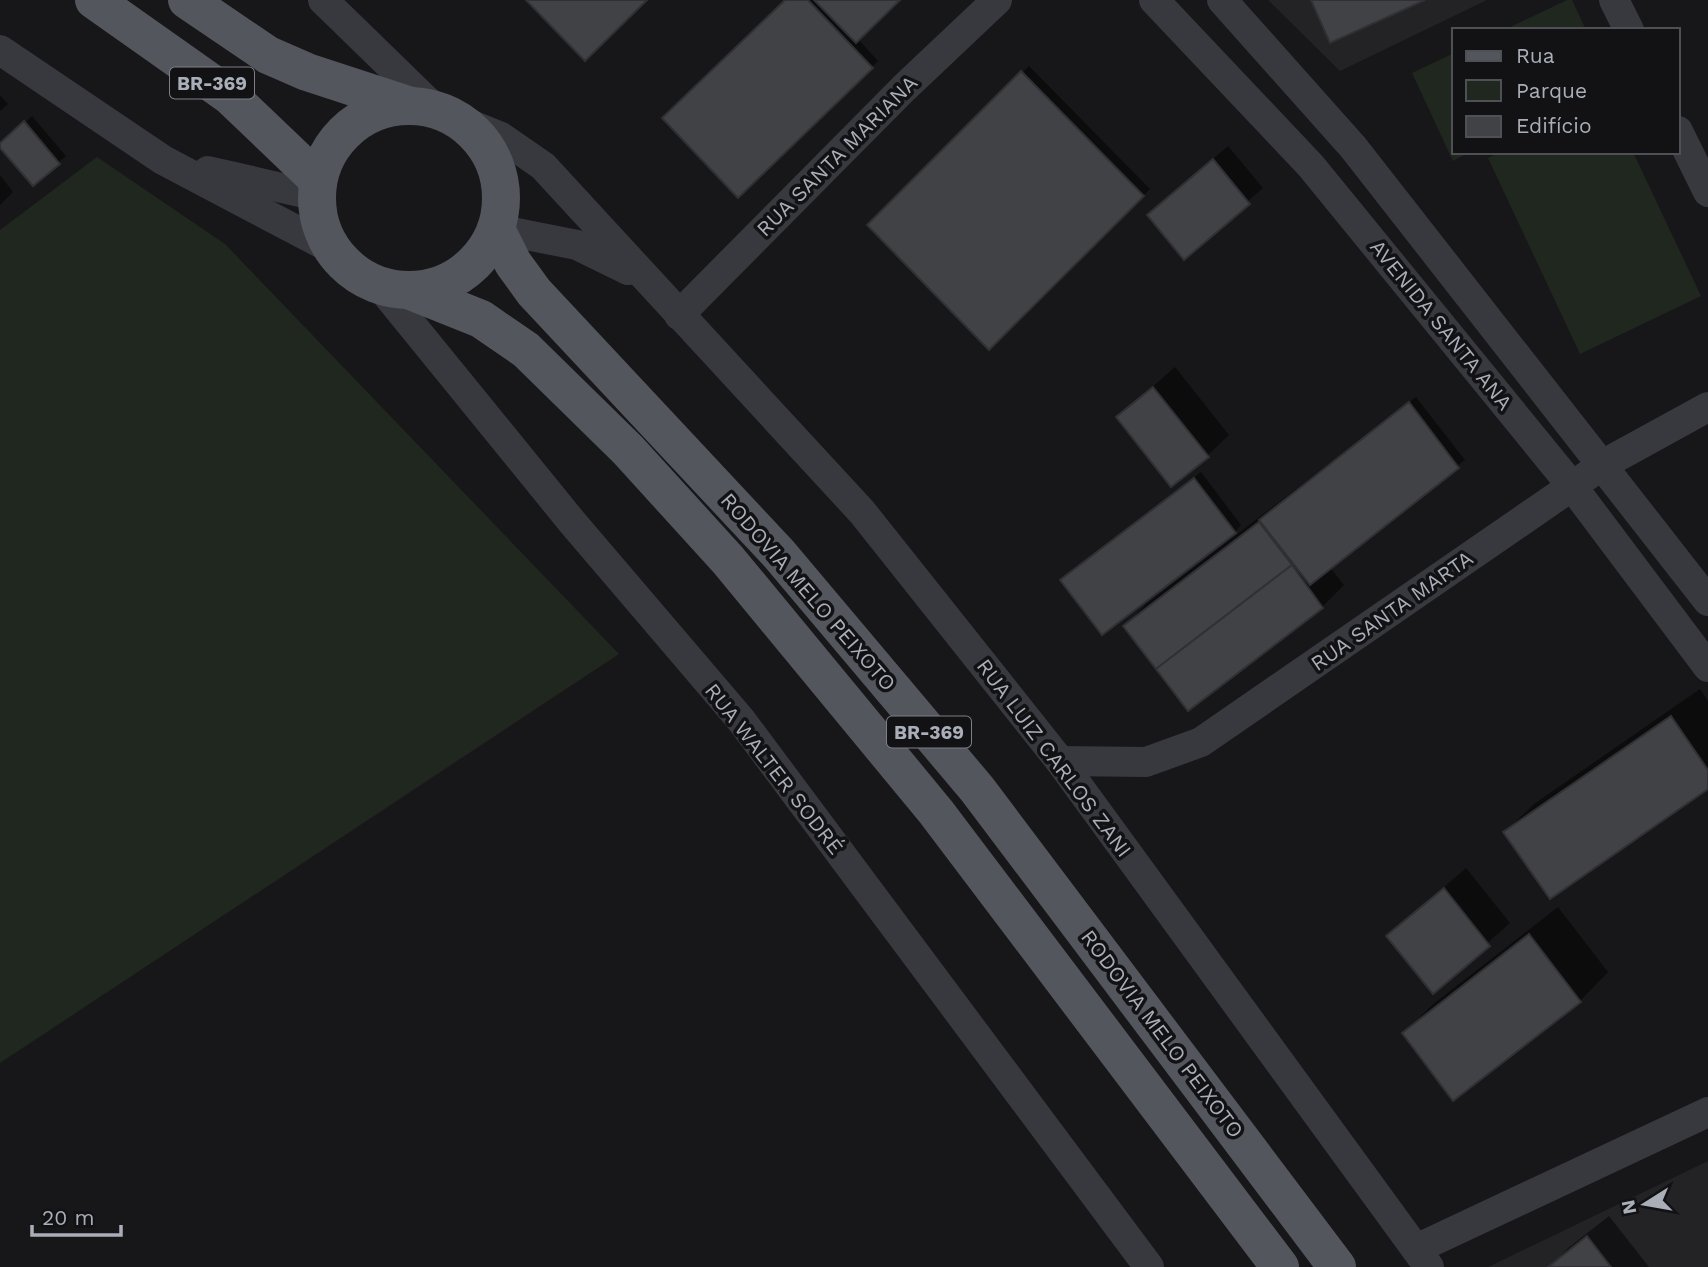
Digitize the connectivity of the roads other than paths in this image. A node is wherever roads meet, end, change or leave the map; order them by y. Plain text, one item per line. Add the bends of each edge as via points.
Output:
1 (94, 0) edge
2 (187, 0) edge
3 (323, 0) edge
4 (997, 0) edge
5 (1154, 0) edge
6 (1222, 0) edge
7 (1614, 0) edge
8 (1628, 28) edge
9 (0, 50) edge
10 (434, 111) junction
11 (1680, 135) edge
12 (163, 160) junction
13 (318, 188) junction
14 (1708, 192) edge
15 (496, 229) junction
16 (332, 249) junction
17 (644, 278) junction
18 (396, 288) junction
19 (679, 315) junction
20 (1708, 407) edge
21 (1604, 464) junction
22 (1573, 485) junction
23 (1708, 601) edge
24 (1708, 667) edge
25 (1060, 761) junction
26 (1708, 1112) edge
27 (1423, 1258) edge
28 (1149, 1267) edge
29 (1280, 1267) edge
30 (1337, 1267) edge

1 - 13 main road, BR-369 via 230,96
2 - 10 main road, BR-369 via 268,55 307,72
3 - 10 street, RUA LUIZ CARLOS ZANI
4 - 19 street, RUA SANTA MARIANA
5 - 22 street, AVENIDA SANTA ANA via 1311,166
6 - 21 street, AVENIDA SANTA ANA via 1353,147
7 - 8 street
9 - 12 street
10 - 13 main road via 387,107 349,127 324,160
10 - 15 main road via 482,141 497,168 502,198
10 - 17 street, RUA LUIZ CARLOS ZANI via 501,137 543,166
11 - 14 street
12 - 13 street
12 - 16 street
13 - 16 main road via 320,223
15 - 17 street, RUA LUIZ CARLOS ZANI via 577,245
15 - 18 main road via 483,254 463,273 438,286
15 - 30 main road, RODOVIA MELO PEIXOTO / BR-369 via 534,292 779,554 977,789
16 - 18 main road via 353,272
17 - 19 street, RUA LUIZ CARLOS ZANI
18 - 28 street, RUA WALTER SODRÉ via 572,522 740,720
18 - 29 main road, RODOVIA MELO PEIXOTO / BR-369 via 481,318 526,350 628,450 728,560 936,812
19 - 25 street, RUA LUIZ CARLOS ZANI via 862,512
20 - 21 street, RUA SANTA MARTA
21 - 22 street, RUA SANTA MARTA
21 - 23 street, AVENIDA SANTA ANA
22 - 24 street, AVENIDA SANTA ANA
22 - 25 street, RUA SANTA MARTA via 1201,742 1146,762
25 - 27 street, RUA LUIZ CARLOS ZANI
26 - 27 street

